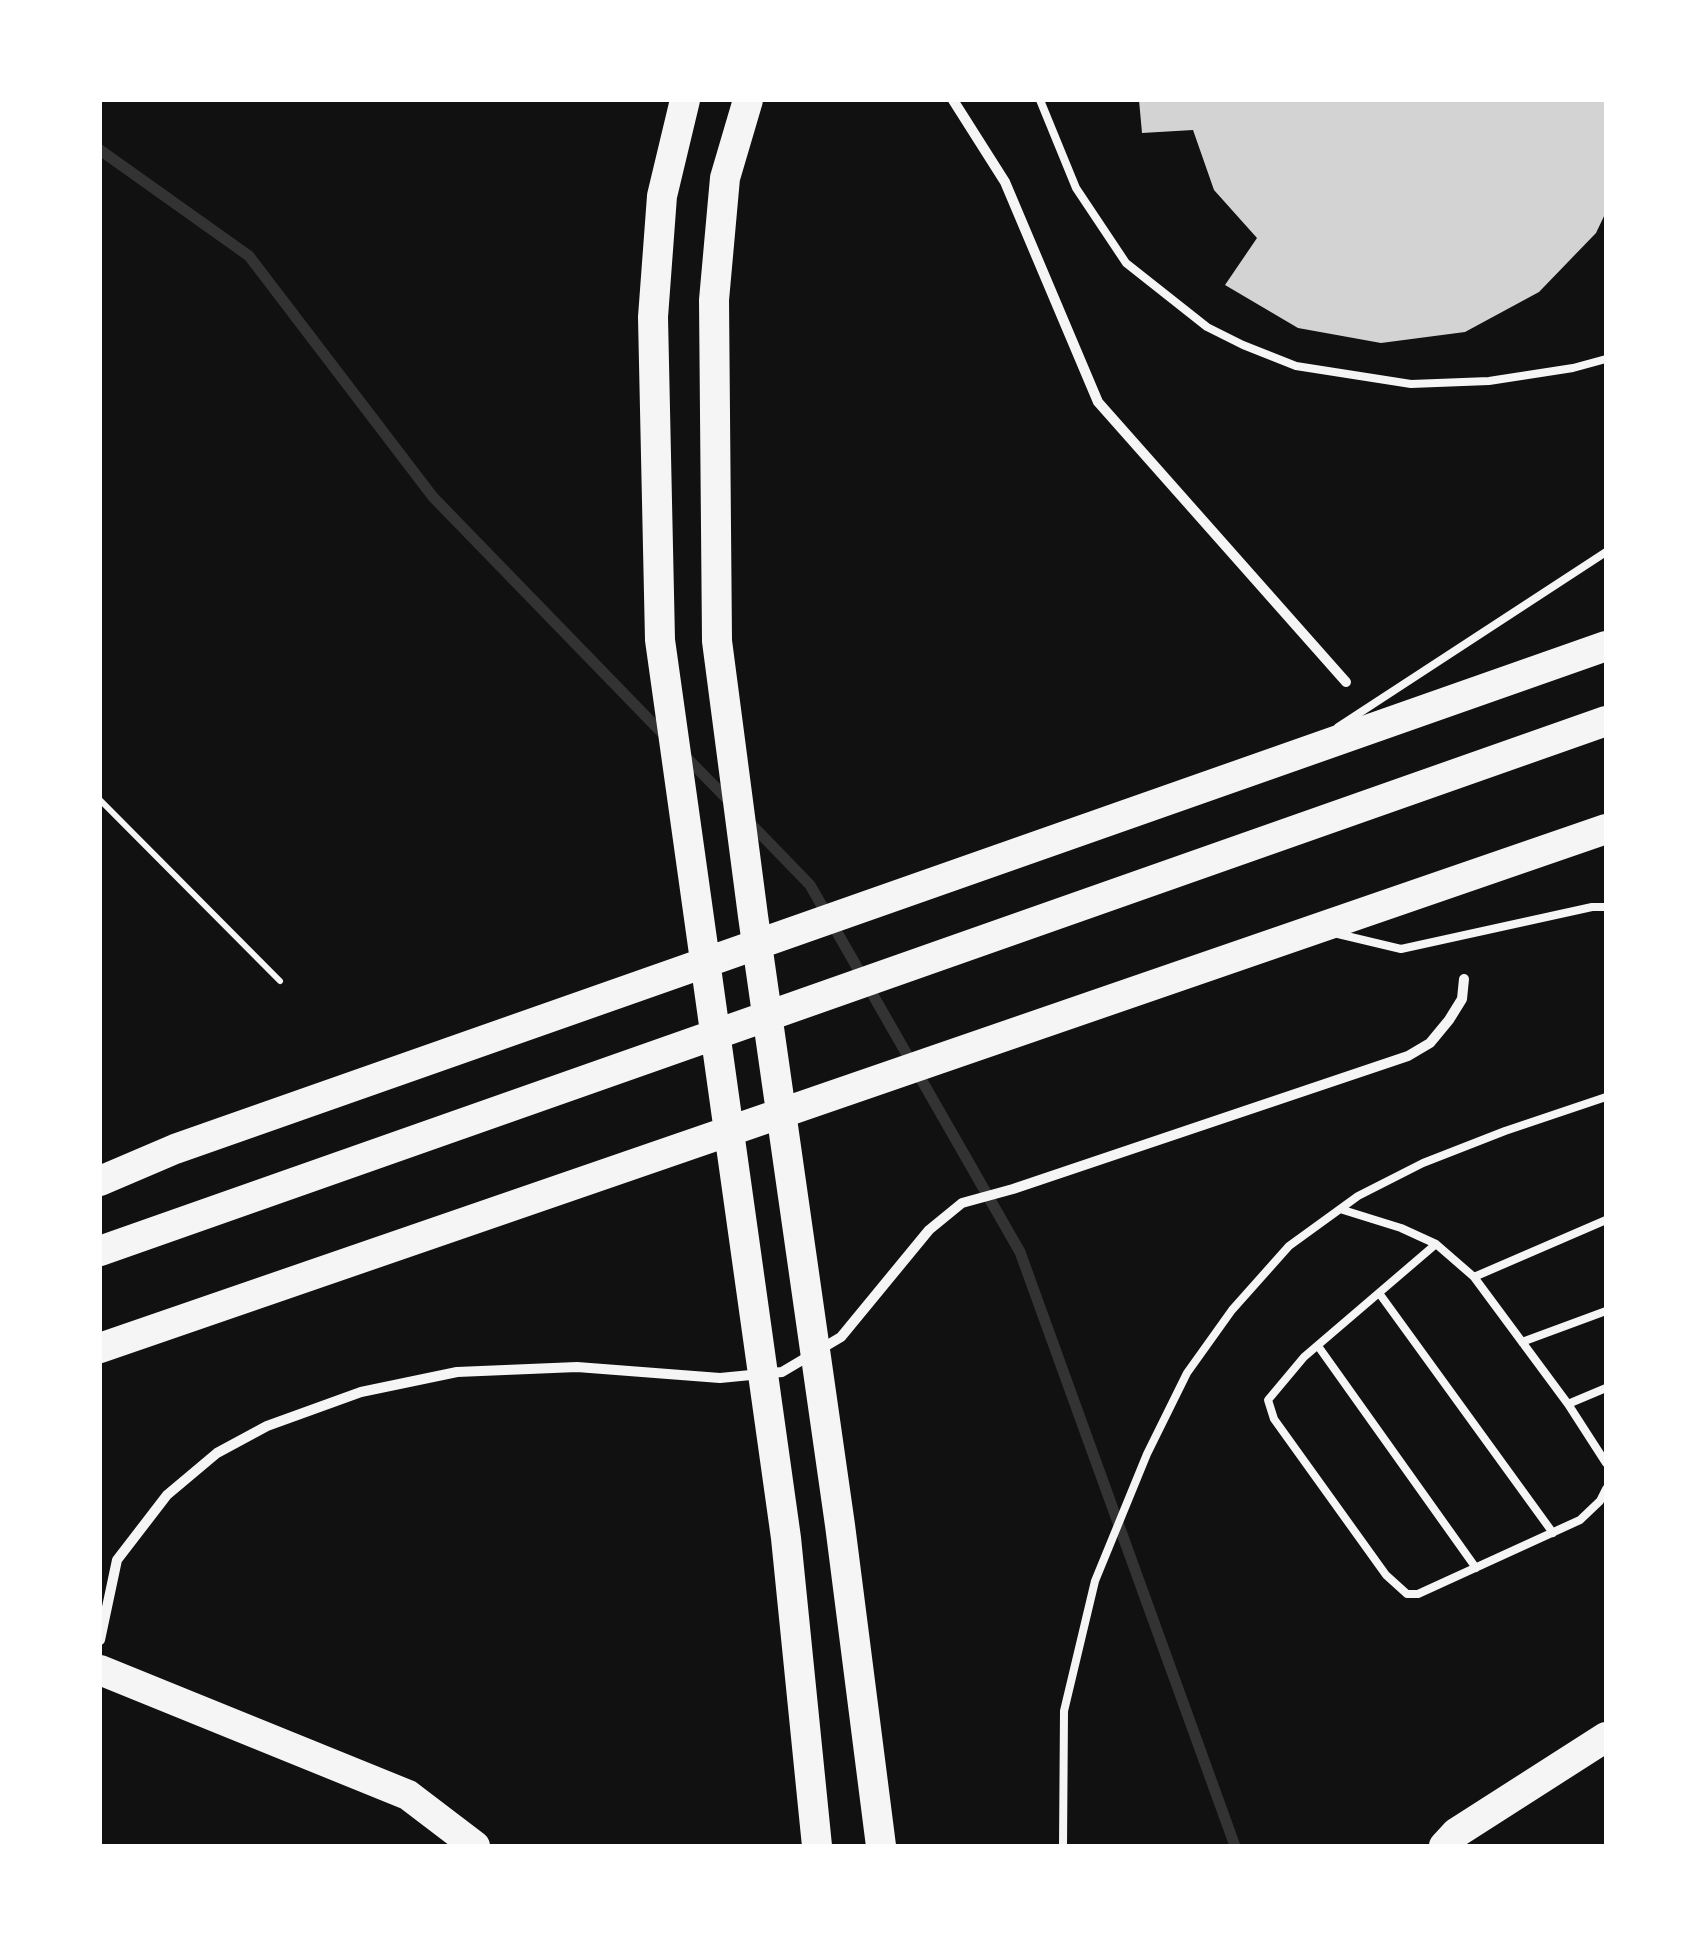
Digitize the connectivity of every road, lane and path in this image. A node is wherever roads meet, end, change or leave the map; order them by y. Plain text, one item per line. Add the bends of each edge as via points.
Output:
1 (685, 100) edge
2 (748, 100) edge
3 (953, 100) edge
4 (1040, 100) edge
5 (1606, 359) edge
6 (1606, 552) edge
7 (1606, 646) edge
8 (1346, 682) dead end
9 (1606, 722) edge
10 (1288, 759) junction
11 (100, 800) edge
12 (1606, 829) edge
13 (1606, 907) edge
14 (1320, 929) junction
15 (1464, 979) dead end
16 (280, 981) dead end
17 (1606, 1097) edge
18 (100, 1181) edge
19 (1340, 1209) junction
20 (1606, 1220) edge
21 (1436, 1244) junction
22 (100, 1251) edge
23 (1474, 1276) junction
24 (1380, 1292) junction
25 (1606, 1311) edge
26 (1522, 1342) junction
27 (1318, 1346) junction
28 (100, 1348) edge
29 (1606, 1388) edge
30 (1568, 1404) junction
31 (1606, 1463) edge
32 (1606, 1489) edge
33 (1553, 1533) junction
34 (1476, 1568) junction
35 (100, 1640) edge
36 (100, 1670) edge
37 (1606, 1736) edge
38 (475, 1846) edge
39 (817, 1846) edge
40 (881, 1846) edge
41 (1064, 1846) edge
42 (1444, 1846) edge

1 - 39 highway via 662,196 653,317 660,640 786,1538
2 - 40 highway via 725,178 714,300 717,641
3 - 8 street via 1004,182 1098,402
4 - 5 lane via 1076,188 1126,263 1207,327 1243,345 1296,366 1411,384 1489,381
6 - 10 lane
7 - 10 highway
9 - 22 highway
10 - 18 highway via 175,1149
11 - 16 path
12 - 14 highway
13 - 14 lane via 1400,949
14 - 28 highway
15 - 35 street via 1450,1020 1408,1056 962,1202 929,1230 841,1337 782,1372 720,1378 576,1367 458,1372 361,1392 267,1426 217,1452 167,1495 117,1560
17 - 19 lane via 1423,1164
19 - 21 lane
19 - 41 lane via 1289,1246 1232,1310 1187,1372 1131,1494 1095,1581 1064,1711
20 - 23 lane
21 - 23 lane
21 - 24 lane
23 - 26 lane
24 - 27 lane
24 - 33 lane
25 - 26 lane
26 - 30 lane
27 - 34 lane
27 - 34 lane via 1268,1400 1274,1419 1386,1575 1407,1594
29 - 30 lane
30 - 31 lane
32 - 33 lane via 1580,1520
33 - 34 lane
36 - 38 highway via 408,1795
37 - 42 highway

